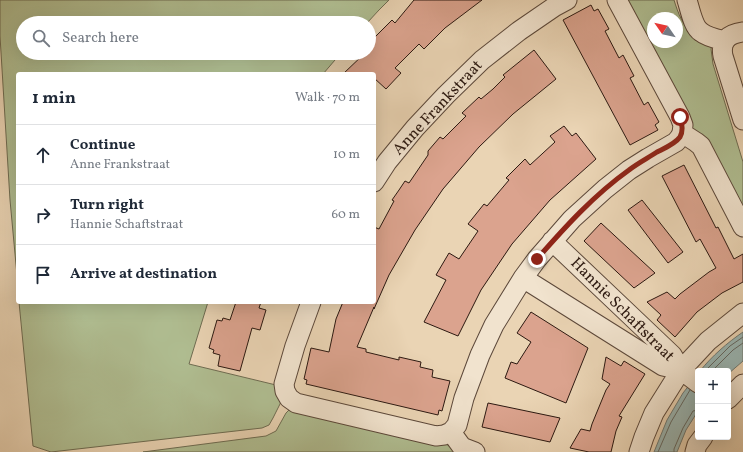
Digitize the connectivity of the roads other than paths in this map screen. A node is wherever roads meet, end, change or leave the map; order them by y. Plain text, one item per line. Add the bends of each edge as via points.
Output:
1 (567, 0) edge
2 (617, 0) edge
3 (687, 0) edge
4 (743, 32) edge
5 (725, 41) junction
6 (743, 120) edge
7 (682, 133) junction
8 (376, 179) edge
9 (743, 227) edge
10 (552, 241) junction
11 (523, 278) junction
12 (310, 304) edge
13 (743, 313) edge
14 (690, 377) edge
15 (743, 384) edge
16 (731, 396) edge
17 (451, 432) junction
18 (701, 440) edge
19 (475, 452) edge
20 (640, 452) edge
21 (695, 452) edge

1 - 8 street, Anne Frankstraat via 519,31 482,60 415,128
2 - 7 street via 680,117
3 - 5 street via 700,32
4 - 5 street via 730,36
5 - 6 street via 721,48
7 - 9 street via 701,146
7 - 10 street via 676,142 629,170 605,189
10 - 11 street
10 - 14 street, Hannie Schaftstraat via 672,355
11 - 14 street, Hannie Schaftstraat via 662,366
11 - 17 street via 494,325 464,398 457,425
12 - 17 street via 284,384 289,398 296,403 436,436
13 - 14 street via 708,341
14 - 20 street via 654,413
15 - 16 street
17 - 19 street via 462,447
18 - 21 street

